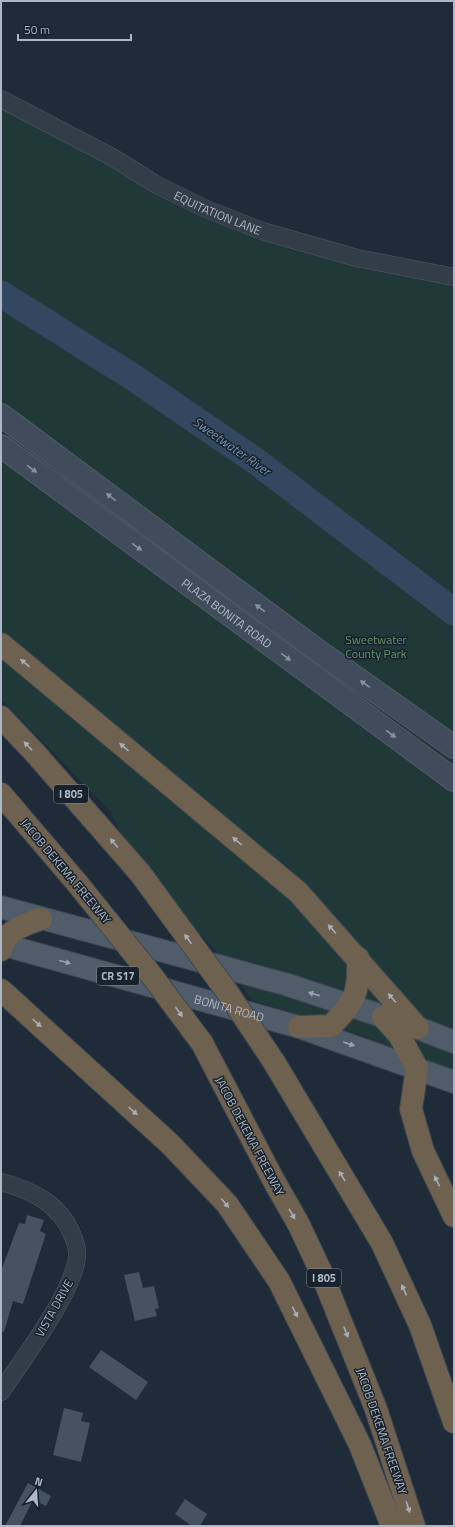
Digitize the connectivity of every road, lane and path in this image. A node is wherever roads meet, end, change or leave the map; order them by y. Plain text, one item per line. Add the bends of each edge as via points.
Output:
1 (1, 99) edge
2 (454, 277) edge
3 (1, 415) edge
4 (1, 446) edge
5 (1, 644) edge
6 (1, 717) edge
7 (454, 747) edge
8 (454, 780) edge
9 (1, 794) edge
10 (1, 908) edge
11 (41, 919) junction
12 (1, 946) edge
13 (358, 958) junction
14 (3, 988) edge
15 (351, 1006) junction
16 (383, 1017) junction
17 (299, 1026) junction
18 (418, 1028) junction
19 (454, 1042) edge
20 (417, 1068) junction
21 (454, 1082) edge
22 (1, 1182) edge
23 (454, 1216) edge
24 (420, 1325) junction
25 (454, 1386) edge
26 (1, 1392) edge
27 (454, 1422) edge
28 (392, 1526) edge
29 (414, 1526) edge

1 - 2 street, EQUITATION LANE via 112,157 157,185 204,208 262,231 357,258
7 -> 3 main road, PLAZA BONITA ROAD via 310,645
4 -> 8 main road, PLAZA BONITA ROAD
13 -> 5 highway via 298,892
24 -> 6 highway, I 805, bridge via 382,1243 274,1062 228,993 140,873
9 -> 29 highway, JACOB DEKEMA FREEWAY / I 805, bridge via 77,883 202,1043 299,1224 321,1272 376,1409
10 - 11 main road
11 - 12 highway via 18,927 7,936
15 -> 11 main road via 285,984
12 -> 17 main road, BONITA ROAD / CR S17
13 - 15 highway via 359,983
18 -> 13 highway
14 -> 28 highway via 170,1144 227,1204 279,1281 360,1445
15 - 16 main road
15 - 17 highway via 331,1026
16 - 18 main road
16 - 20 highway via 399,1035
17 -> 20 main road, BONITA ROAD / CR S17
18 - 19 main road
20 - 21 main road, BONITA ROAD / CR S17
23 -> 20 highway via 423,1151 411,1109
22 - 26 street, VISTA DRIVE via 22,1188 50,1204 69,1227 76,1243 77,1256 76,1266 66,1291
24 - 25 highway via 446,1365
24 - 27 highway, I 805

